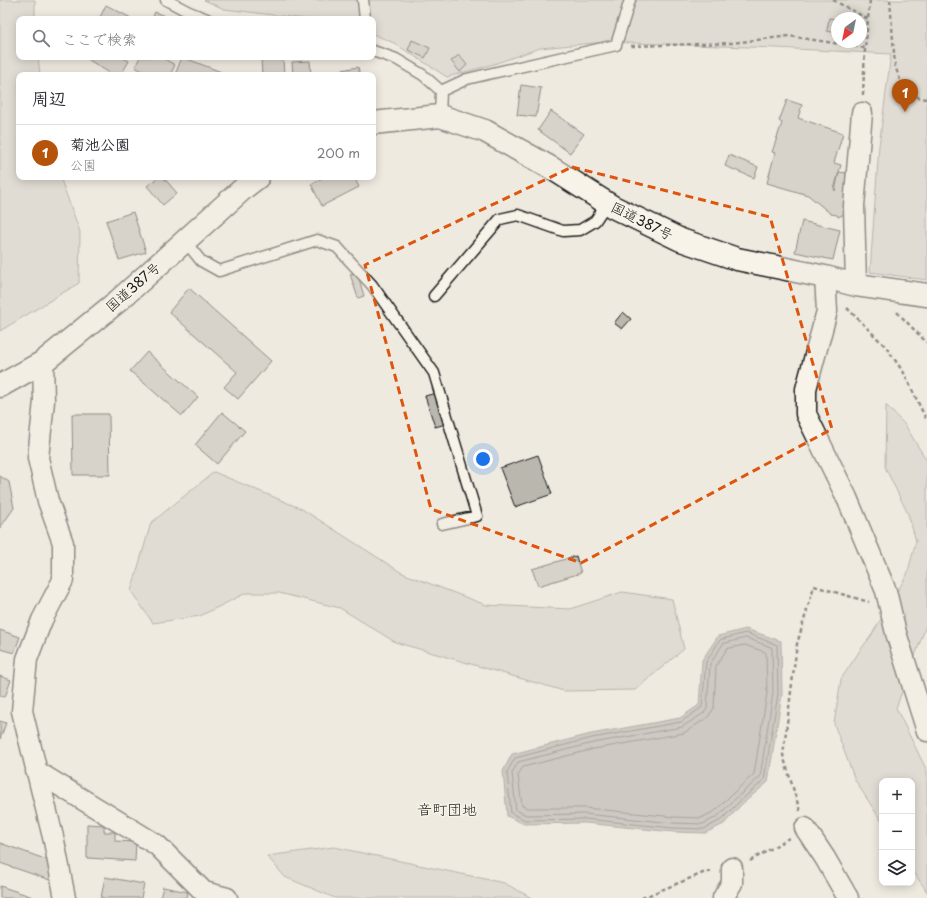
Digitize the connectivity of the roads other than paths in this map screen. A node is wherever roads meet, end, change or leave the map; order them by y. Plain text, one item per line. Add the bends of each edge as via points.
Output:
1 (166, 0) edge
2 (363, 0) edge
3 (630, 0) edge
4 (200, 16) edge
5 (364, 16) edge
6 (376, 52) edge
7 (441, 91) junction
8 (862, 113) road end
9 (440, 116) junction
10 (376, 123) edge
11 (254, 180) edge
12 (607, 203) junction
13 (185, 241) junction
14 (856, 285) junction
15 (825, 287) junction
16 (927, 295) edge
17 (434, 296) dead end
18 (43, 362) junction
19 (0, 386) edge
20 (442, 524) dead end
21 (927, 731) edge
22 (36, 771) junction
23 (805, 828) road end
24 (732, 868) dead end
25 (199, 894) edge
26 (65, 898) edge
27 (227, 898) edge
28 (723, 898) edge
29 (848, 898) edge

1 - 4 lane
2 - 5 lane
3 - 7 lane via 616,45 467,79
6 - 7 lane via 396,59 423,75
7 - 9 lane
8 - 14 street via 854,206
9 - 10 highway, 国道387号
9 - 12 highway, 国道387号 via 485,131
11 - 13 highway, 国道387号
12 - 15 highway, 国道387号 via 681,240
12 - 17 lane via 595,221 580,230 563,231 518,215 500,218
13 - 18 highway, 国道387号 via 118,301
13 - 20 lane via 201,261 219,271 317,240 337,247 372,285 434,373 477,516
14 - 15 highway, 国道387号
14 - 16 highway, 国道387号
15 - 21 street via 827,311 806,388 806,414 847,498 886,591 896,634
18 - 19 highway, 国道387号
18 - 22 street via 44,401 38,458 48,501 63,543 63,580 42,620 27,659 22,711
22 - 25 street via 157,845
22 - 26 street
23 - 29 street
24 - 28 street via 732,883
25 - 27 street via 204,892

